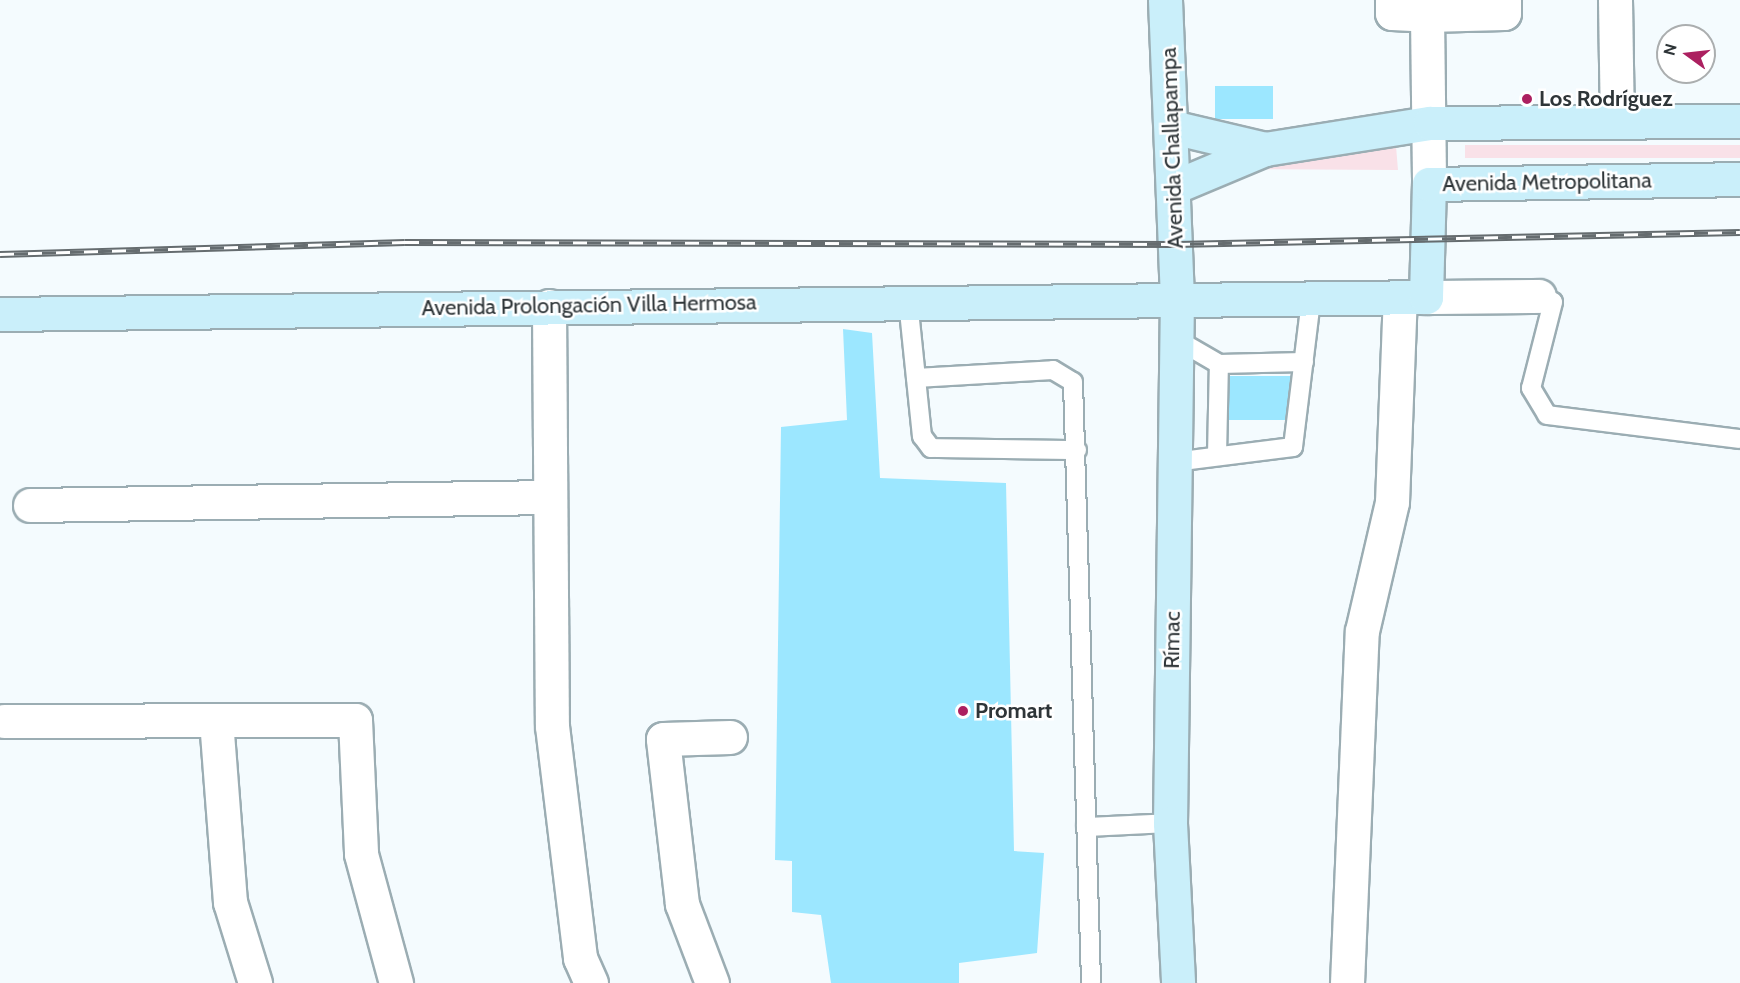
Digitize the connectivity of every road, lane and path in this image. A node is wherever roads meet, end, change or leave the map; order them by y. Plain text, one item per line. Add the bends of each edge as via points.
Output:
1 (1165, 0) edge
2 (1392, 0) edge
3 (1504, 0) edge
4 (1615, 0) edge
5 (1427, 15) junction
6 (1740, 121) edge
7 (1617, 122) junction
8 (1430, 123) junction
9 (1172, 127) junction
10 (1265, 150) junction
11 (1740, 179) edge
12 (1429, 184) junction
13 (1174, 188) junction
14 (1177, 296) junction
15 (1539, 296) joint
16 (1413, 297) junction
17 (1311, 300) junction
18 (908, 301) junction
19 (549, 306) junction
20 (0, 314) edge
21 (1176, 339) junction
22 (1304, 362) junction
23 (1220, 364) junction
24 (916, 378) junction
25 (1740, 439) edge
26 (1077, 450) junction
27 (1217, 456) junction
28 (1174, 462) junction
29 (550, 497) junction
30 (30, 505) dead end
31 (216, 720) junction
32 (4, 721) dead end
33 (730, 737) dead end
34 (1170, 823) junction
35 (1086, 827) junction
36 (255, 983) edge
37 (396, 983) edge
38 (591, 983) edge
39 (712, 983) edge
40 (1091, 983) edge
41 (1178, 983) edge
42 (1347, 983) edge

1 - 9 main road, Avenida Challapampa
2 - 5 street via 1392,13
3 - 5 street via 1504,13
4 - 7 street
5 - 8 street
6 - 7 main road
7 - 8 main road
8 - 10 main road
8 - 12 street
9 - 10 main road
9 - 13 main road, Avenida Challapampa
10 - 13 main road
11 - 12 main road, Avenida Metropolitana
12 - 16 main road, Avenida Metropolitana
13 - 14 main road, Avenida Challapampa
14 - 17 main road
14 - 18 main road, Avenida Prolongación Villa Hermosa
14 - 21 main road, Rímac
15 - 16 street
15 - 25 lane via 1553,302 1531,388 1547,416
16 - 17 main road
16 - 42 street via 1392,502 1362,631
17 - 22 lane
18 - 19 main road, Avenida Prolongación Villa Hermosa
18 - 24 lane
19 - 20 main road, Avenida Prolongación Villa Hermosa
19 - 29 street
21 - 23 lane
21 - 28 main road, Rímac
22 - 23 lane
22 - 27 lane via 1293,447
23 - 27 lane
24 - 26 lane via 922,436 931,448
24 - 26 lane via 1066,373 1073,381
26 - 35 lane
27 - 28 lane
28 - 34 main road, Rímac
29 - 30 street
29 - 38 street via 552,726 580,958
31 - 32 street
31 - 36 street via 230,902
31 - 37 street via 355,720 361,854
33 - 39 street via 663,740 682,904
34 - 35 lane
34 - 41 main road, Rímac
35 - 40 lane

